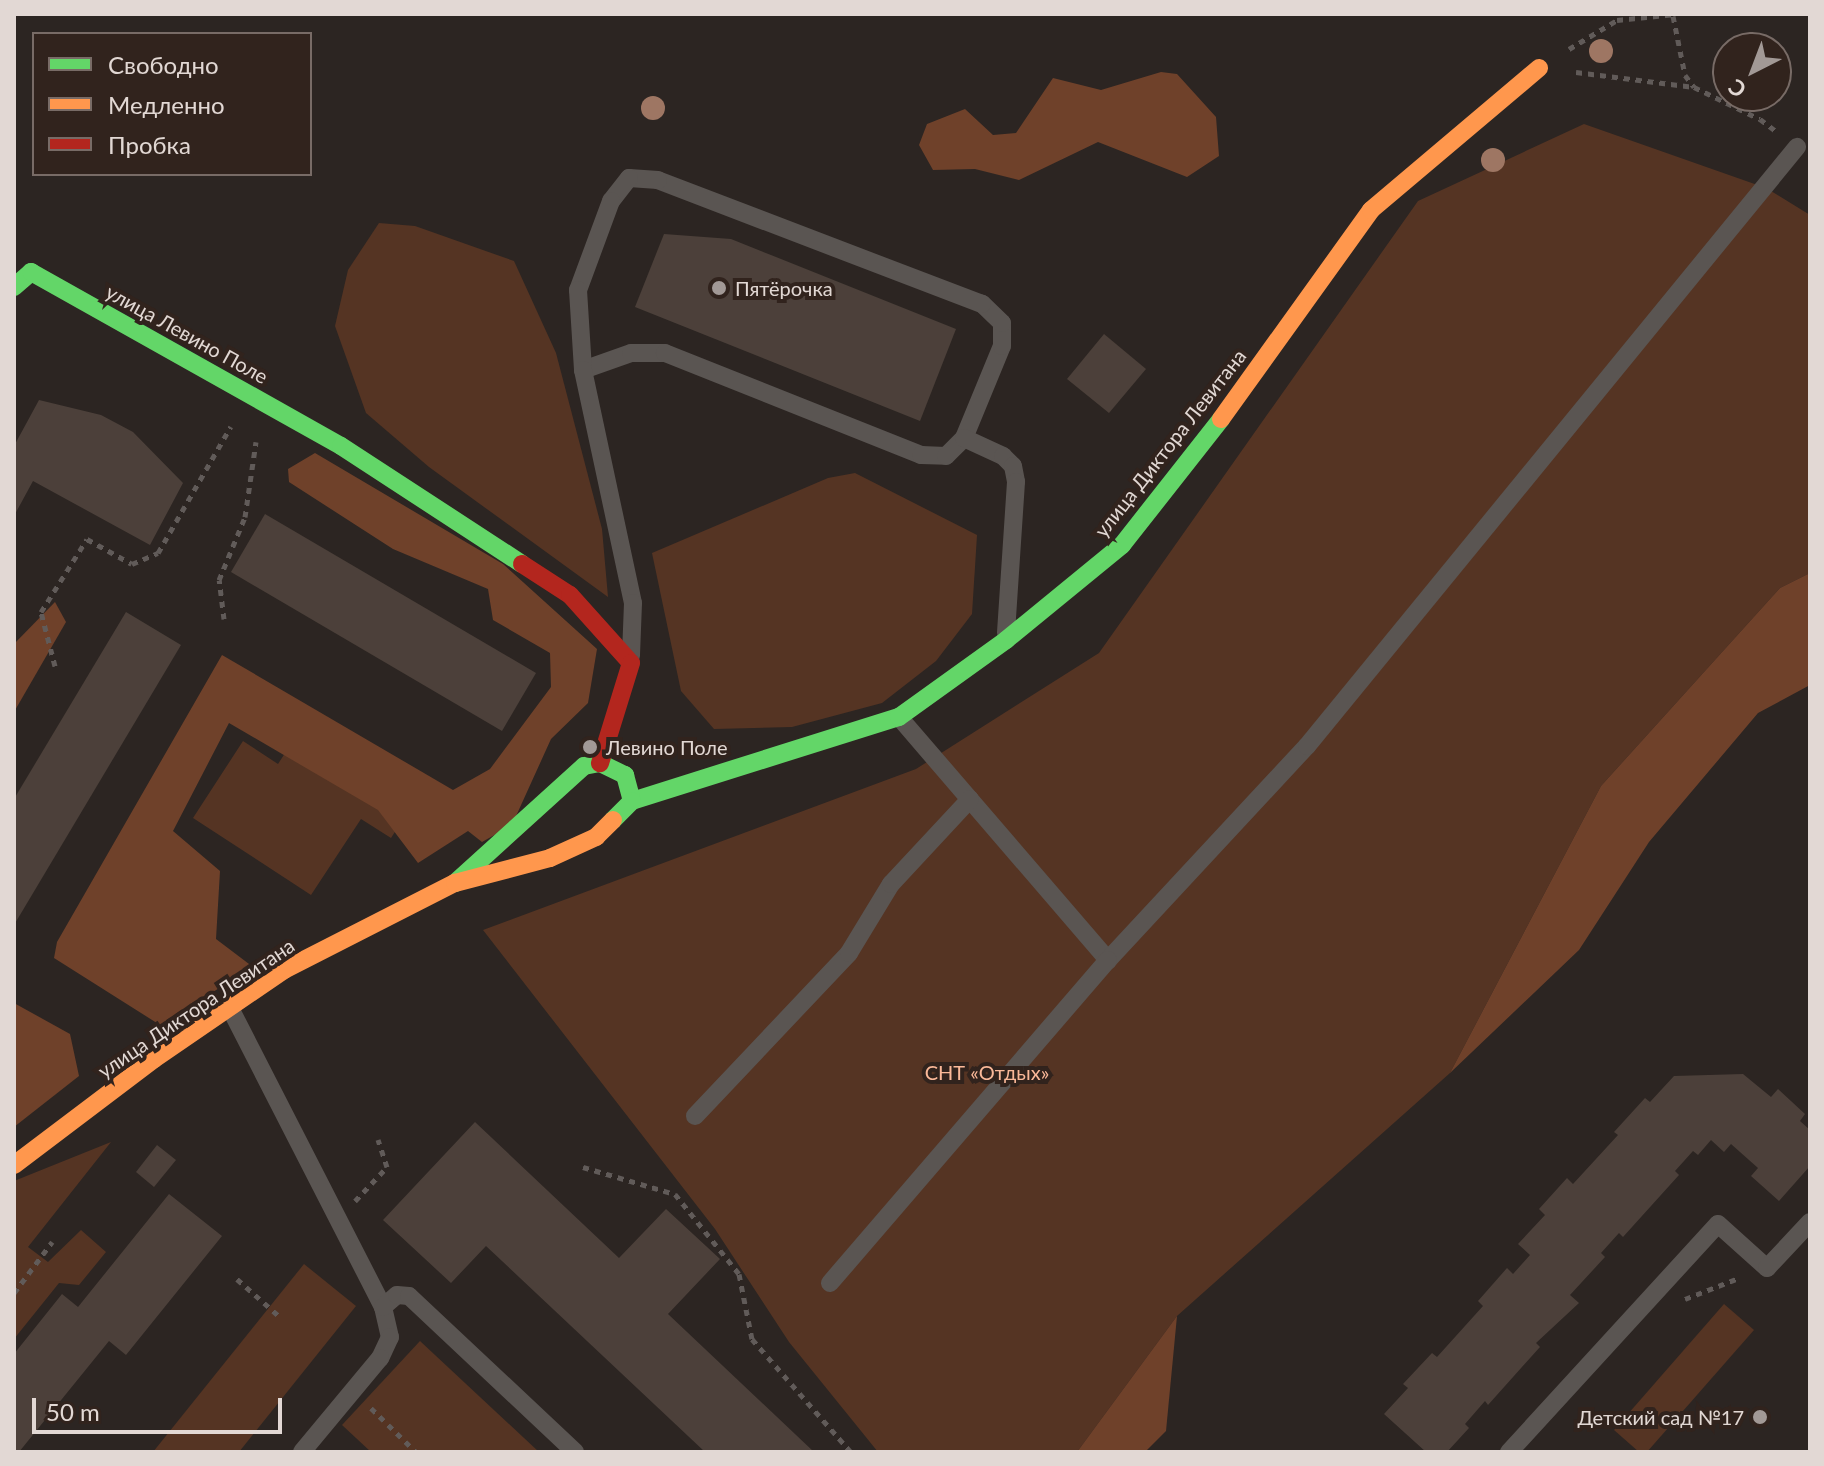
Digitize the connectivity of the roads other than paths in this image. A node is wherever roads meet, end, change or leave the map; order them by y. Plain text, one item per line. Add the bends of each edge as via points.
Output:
1 (1539, 68) road end
2 (1797, 147) road end
3 (14, 287) edge
4 (583, 370) junction
5 (964, 438) junction
6 (1006, 640) junction
7 (631, 663) junction
8 (899, 717) junction
9 (600, 763) junction
10 (970, 799) junction
11 (632, 801) junction
12 (455, 883) junction
13 (1108, 960) junction
14 (230, 1008) junction
15 (695, 1116) dead end
16 (14, 1165) edge
17 (1810, 1222) edge
18 (830, 1283) dead end
19 (383, 1307) junction
20 (302, 1452) edge
21 (575, 1452) edge
22 (1509, 1452) edge

1 - 6 street, улица Диктора Левитана via 1371,210 1212,432 1122,545
2 - 13 lane via 1307,746
3 - 7 street, улица Левино Поле via 31,272 341,446 570,595
4 - 5 lane via 631,353 665,353 921,455 946,456
4 - 5 lane via 578,290 611,201 629,178 658,180 982,304 1002,323 1002,346
4 - 7 lane via 633,603
5 - 6 lane via 1013,466
6 - 8 street, улица Диктора Левитана
7 - 9 street
8 - 10 lane
8 - 11 street, улица Диктора Левитана
9 - 11 street via 625,775
9 - 12 street, улица Диктора Левитана via 584,766
10 - 13 lane
10 - 15 lane via 891,884 849,953
11 - 12 street, улица Диктора Левитана via 596,837 550,858
12 - 14 street, улица Диктора Левитана via 284,970
13 - 18 lane
14 - 16 street, улица Диктора Левитана
14 - 19 lane
17 - 22 lane via 1767,1268 1718,1224
19 - 20 lane via 390,1337 380,1358
19 - 21 lane via 397,1295 409,1296

